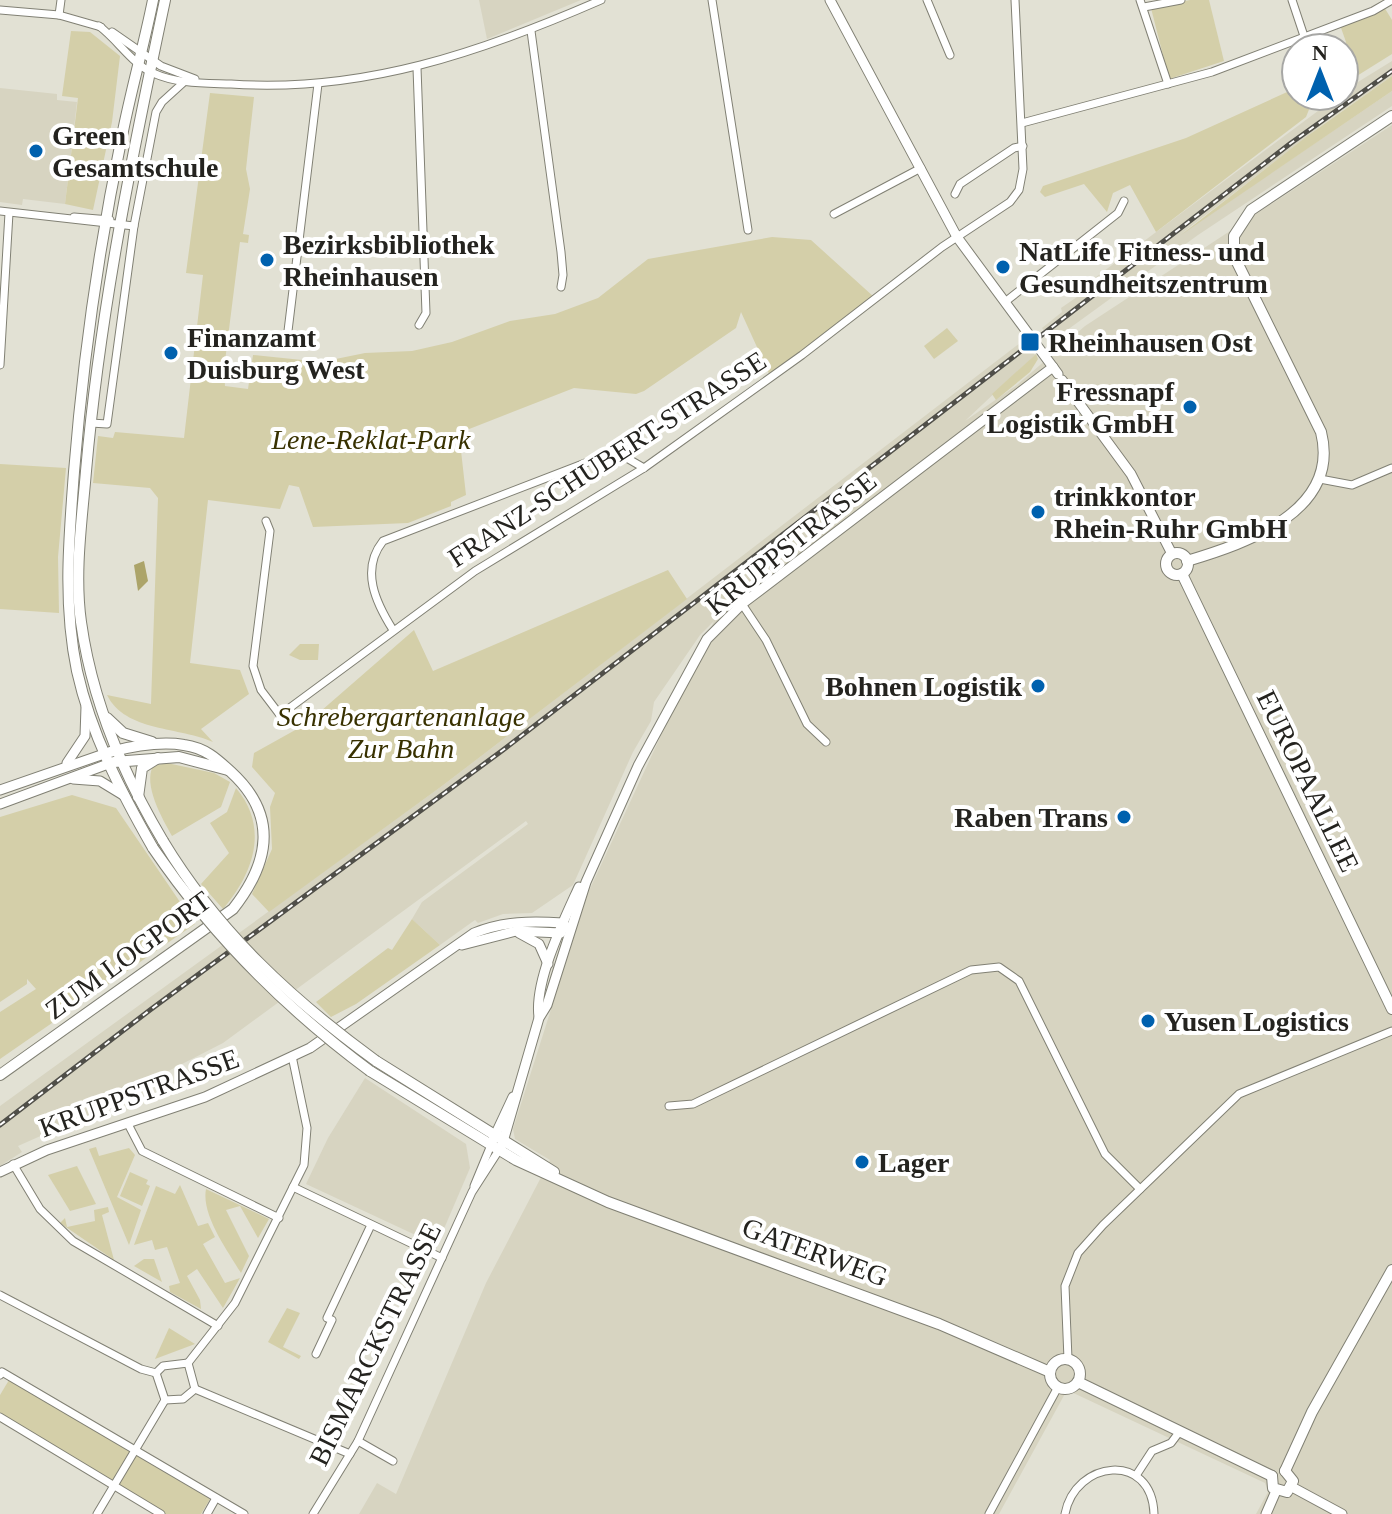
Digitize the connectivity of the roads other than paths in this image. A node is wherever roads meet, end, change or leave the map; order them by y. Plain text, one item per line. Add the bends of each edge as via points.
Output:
1 (61, 0) edge
2 (153, 0) edge
3 (165, 0) edge
4 (601, 0) edge
5 (712, 0) edge
6 (830, 0) edge
7 (927, 0) edge
8 (1015, 0) edge
9 (1181, 0) edge
10 (1292, 0) edge
11 (1392, 0) edge
12 (1142, 4) edge
13 (0, 10) edge
14 (59, 15) junction
15 (99, 26) junction
16 (531, 31) junction
17 (1303, 32) edge
18 (1314, 32) edge
19 (1280, 44) edge
20 (142, 52) junction
21 (950, 55) dead end
22 (146, 65) junction
23 (417, 68) junction
24 (184, 82) junction
25 (200, 82) junction
26 (318, 84) junction
27 (1168, 84) junction
28 (1392, 116) edge
29 (1022, 123) junction
30 (1023, 146) junction
31 (921, 168) junction
32 (955, 194) dead end
33 (1124, 201) dead end
34 (4, 212) edge
35 (834, 214) dead end
36 (107, 222) junction
37 (119, 224) junction
38 (134, 226) junction
39 (748, 230) dead end
40 (957, 237) junction
41 (561, 287) dead end
42 (1005, 302) junction
43 (419, 325) dead end
44 (288, 331) dead end
45 (0, 365) edge
46 (1058, 374) junction
47 (91, 423) junction
48 (644, 468) junction
49 (1392, 468) edge
50 (1320, 479) junction
51 (266, 521) dead end
52 (1172, 554) junction
53 (1187, 561) junction
54 (1182, 574) junction
55 (742, 604) junction
56 (393, 630) junction
57 (86, 704) junction
58 (105, 716) junction
59 (826, 742) dead end
60 (158, 744) junction
61 (118, 756) junction
62 (161, 756) junction
63 (106, 759) junction
64 (65, 765) junction
65 (229, 770) junction
66 (66, 779) junction
67 (0, 790) edge
68 (123, 795) junction
69 (138, 799) junction
70 (0, 804) edge
71 (158, 845) junction
72 (565, 930) junction
73 (516, 931) junction
74 (453, 948) junction
75 (549, 965) junction
76 (1392, 1009) edge
77 (539, 1018) junction
78 (1392, 1031) edge
79 (292, 1056) junction
80 (0, 1075) edge
81 (669, 1106) dead end
82 (128, 1124) junction
83 (497, 1142) junction
84 (13, 1164) junction
85 (0, 1172) edge
86 (293, 1187) junction
87 (1140, 1189) junction
88 (279, 1218) junction
89 (371, 1225) junction
90 (442, 1258) junction
91 (1392, 1270) edge
92 (0, 1295) edge
93 (218, 1326) junction
94 (316, 1354) dead end
95 (1068, 1359) junction
96 (188, 1363) junction
97 (1050, 1372) junction
98 (156, 1373) junction
99 (0, 1375) edge
100 (1078, 1382) junction
101 (1058, 1387) junction
102 (195, 1389) junction
103 (165, 1400) junction
104 (0, 1417) edge
105 (1180, 1431) junction
106 (358, 1441) junction
107 (134, 1452) junction
108 (350, 1454) junction
109 (393, 1461) dead end
110 (1285, 1471) junction
111 (1137, 1474) junction
112 (1272, 1476) junction
113 (113, 1486) junction
114 (1292, 1487) junction
115 (1276, 1491) junction
116 (216, 1498) junction
117 (97, 1514) edge
118 (161, 1514) edge
119 (207, 1514) edge
120 (244, 1514) edge
121 (313, 1514) edge
122 (989, 1514) edge
123 (1065, 1514) edge
124 (1154, 1514) edge
125 (1266, 1514) edge
126 (1342, 1514) edge

1 - 14 street
2 - 20 main road
3 - 22 main road
4 - 16 street
5 - 39 street
6 - 31 street
7 - 21 street
8 - 29 street, FRANZ-SCHUBERT-STRASSE
9 - 12 street
10 - 17 street
11 - 18 street
12 - 27 street
13 - 14 street
14 - 15 street
15 - 20 street
15 - 22 street
16 - 23 street
16 - 41 street
19 - 27 street
20 - 22 main road
22 - 24 street
22 - 25 street
22 - 36 main road
22 - 37 main road
23 - 26 street
23 - 43 street via 426,313
24 - 25 street
24 - 38 street via 156,112
25 - 26 street
26 - 44 street
27 - 29 street
28 - 50 main road via 1251,210 1234,236 1241,274 1321,432
29 - 30 street, FRANZ-SCHUBERT-STRASSE
30 - 32 street via 960,184
30 - 40 street, FRANZ-SCHUBERT-STRASSE via 1019,190 1010,202
31 - 35 street
31 - 40 street
33 - 42 street via 1118,213
34 - 36 street
34 - 45 street
36 - 37 street
36 - 57 main road via 78,427 67,564 70,630
37 - 38 street
37 - 47 main road
38 - 47 street via 107,424
40 - 42 street
40 - 48 street, FRANZ-SCHUBERT-STRASSE
42 - 46 street
46 - 52 street via 1131,474
46 - 55 street, KRUPPSTRASSE
47 - 58 main road via 80,605
48 - 56 street, FRANZ-SCHUBERT-STRASSE via 475,571
48 - 56 street via 618,453 606,455 383,541 373,553 373,598
49 - 50 street via 1352,485
50 - 53 main road via 1310,499 1284,519
51 - 56 street, FRANZ-SCHUBERT-STRASSE via 270,531 253,666 261,690 280,715
52 - 53 main road
52 - 54 main road via 1167,568
53 - 54 main road
54 - 76 main road, EUROPAALLEE
55 - 59 street via 807,724
55 - 72 street, KRUPPSTRASSE via 696,654 591,861
57 - 63 main road
57 - 64 street via 85,736
58 - 60 main road via 123,733
58 - 61 main road
60 - 61 main road, ZUM LOGPORT
60 - 65 main road, ZUM LOGPORT via 208,752
61 - 62 main road
61 - 63 main road
61 - 69 main road
62 - 65 main road
62 - 69 main road via 142,768
63 - 64 street
63 - 66 street
63 - 68 main road
64 - 67 street
65 - 80 main road, ZUM LOGPORT via 247,787 262,821 261,861 246,893 197,937
66 - 68 street via 100,781
66 - 70 street
68 - 71 main road
69 - 71 main road
71 - 83 main road, GATERWEG, bridge via 262,968 319,1019 373,1066
72 - 73 street, KRUPPSTRASSE
72 - 74 street, KRUPPSTRASSE via 528,921 497,925
72 - 75 street, BISMARCKSTRASSE
72 - 77 street, BISMARCKSTRASSE
73 - 74 street, KRUPPSTRASSE
73 - 75 street via 539,944
74 - 79 street, KRUPPSTRASSE
75 - 77 street, BISMARCKSTRASSE via 537,1007
77 - 83 street, BISMARCKSTRASSE
78 - 87 street via 1239,1094
79 - 82 street, KRUPPSTRASSE via 205,1097
79 - 86 street via 308,1142
81 - 87 street via 693,1104 971,970 999,967 1019,981 1105,1154
82 - 84 street, KRUPPSTRASSE
82 - 88 street via 142,1151
83 - 90 street, BISMARCKSTRASSE
83 - 97 main road, GATERWEG via 608,1202 882,1302
84 - 85 street, KRUPPSTRASSE
84 - 93 street via 40,1209 73,1241
86 - 88 street
86 - 89 street
87 - 95 street via 1072,1262 1065,1286
88 - 93 street
89 - 90 street
89 - 94 street via 327,1318 332,1320
90 - 106 street, BISMARCKSTRASSE
91 - 110 main road
92 - 98 street
93 - 96 street
95 - 97 main road via 1056,1362
95 - 100 main road via 1078,1366
96 - 98 street via 163,1366
96 - 102 street
97 - 101 main road
98 - 103 street
99 - 107 street
100 - 101 main road via 1069,1389
100 - 105 main road
101 - 122 street
102 - 103 street via 183,1399
102 - 108 street
103 - 107 street
104 - 113 street
105 - 111 street via 1171,1443 1145,1458
105 - 112 main road
106 - 108 street, BISMARCKSTRASSE
106 - 109 street
107 - 113 street
107 - 116 street
108 - 121 street, BISMARCKSTRASSE
110 - 112 main road
110 - 114 main road via 1292,1476
111 - 123 street via 1115,1470 1089,1476 1070,1497
111 - 124 street via 1151,1493
112 - 115 main road
113 - 117 street
113 - 118 street
114 - 115 main road
114 - 126 street
115 - 125 street
116 - 119 street
116 - 120 street

